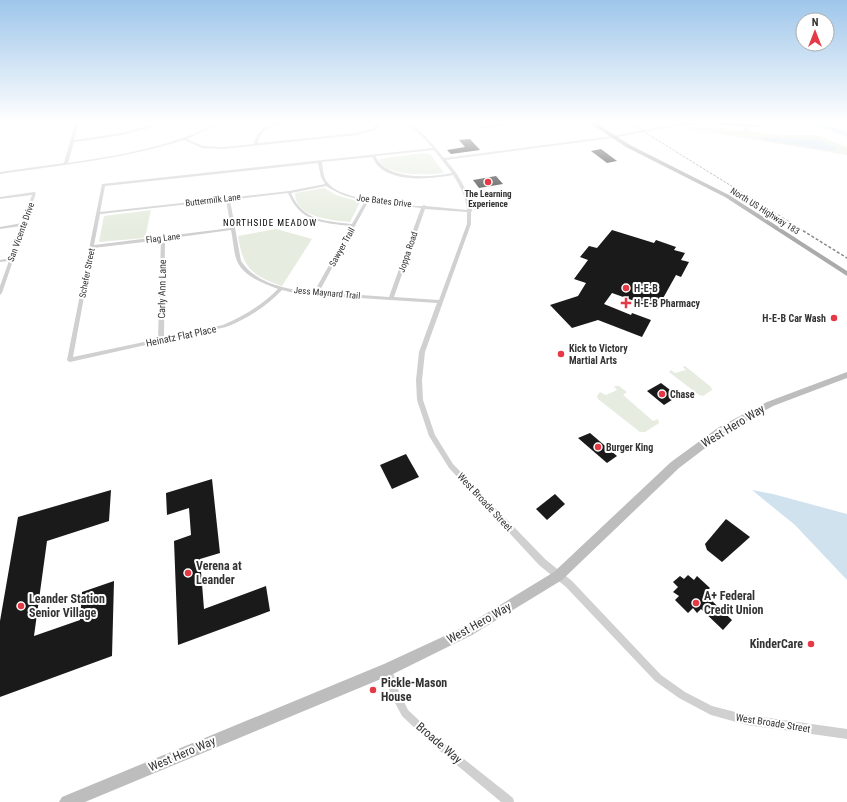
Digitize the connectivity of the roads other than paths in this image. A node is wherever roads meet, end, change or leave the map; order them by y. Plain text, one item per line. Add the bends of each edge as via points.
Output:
1 (68, 157) edge
2 (107, 157) edge
3 (361, 157) edge
4 (375, 157) edge
5 (454, 157) edge
6 (652, 157) edge
7 (442, 159) joint
8 (320, 162) junction
9 (66, 164) junction
10 (0, 173) edge
11 (455, 174) junction
12 (327, 185) junction
13 (289, 192) junction
14 (0, 198) edge
15 (228, 199) junction
16 (367, 200) junction
17 (424, 206) junction
18 (470, 211) junction
19 (98, 214) junction
20 (24, 224) junction
21 (354, 225) junction
22 (0, 228) edge
23 (233, 229) junction
24 (163, 238) junction
25 (92, 247) junction
26 (11, 259) junction
27 (0, 261) edge
28 (847, 274) edge
29 (281, 288) junction
30 (0, 293) edge
31 (316, 293) junction
32 (392, 299) junction
33 (440, 302) junction
34 (162, 340) junction
35 (70, 360) joint
36 (847, 375) edge
37 (558, 576) junction
38 (388, 669) junction
39 (847, 734) edge
40 (67, 802) edge
41 (509, 802) edge

1 - 9 street
2 - 9 street
3 - 8 street
4 - 11 street via 380,167 397,173 424,177
5 - 7 street
6 - 28 main road, North US Highway 183 via 731,199
7 - 11 street, West Broade Street
8 - 12 street
8 - 19 street, Schefer Street via 103,185
9 - 10 street
11 - 18 street, West Broade Street via 467,196
12 - 13 street, Buttermilk Lane
12 - 16 street, Joe Bates Drive via 340,194
13 - 15 street, Buttermilk Lane
13 - 21 street via 295,206 306,214 325,221
14 - 20 street, San Vicente Drive via 34,193
15 - 19 street, Buttermilk Lane
15 - 23 street, Jess Maynard Trail
16 - 17 street, Joe Bates Drive
16 - 21 street, Sawyer Trail
17 - 18 street, Joe Bates Drive
17 - 32 street, Joppa Road
18 - 33 street, West Broade Street via 469,224
19 - 25 street, Schefer Street
20 - 22 street
20 - 26 street, San Vicente Drive
21 - 31 street, Sawyer Trail
23 - 24 street, Flag Lane
23 - 29 street, Jess Maynard Trail via 237,253 244,269 261,281
24 - 25 street, Flag Lane
24 - 34 street, Carly Ann Lane
25 - 35 street, Schefer Street
26 - 27 street
26 - 30 street, San Vicente Drive
29 - 31 street, Jess Maynard Trail
29 - 34 street, Heinatz Flat Place via 259,309 244,318 224,326
31 - 32 street, Jess Maynard Trail
32 - 33 street, Jess Maynard Trail
33 - 37 street, West Broade Street via 422,352 419,373 420,400 432,436 451,466 538,559
34 - 35 street, Heinatz Flat Place
36 - 37 main road, West Hero Way via 770,404 722,430 675,465
37 - 38 main road, West Hero Way via 468,632
37 - 39 street, West Broade Street via 658,678 682,695 711,710 748,720
38 - 40 main road, West Hero Way
38 - 41 street, Broade Way via 395,693 405,713

